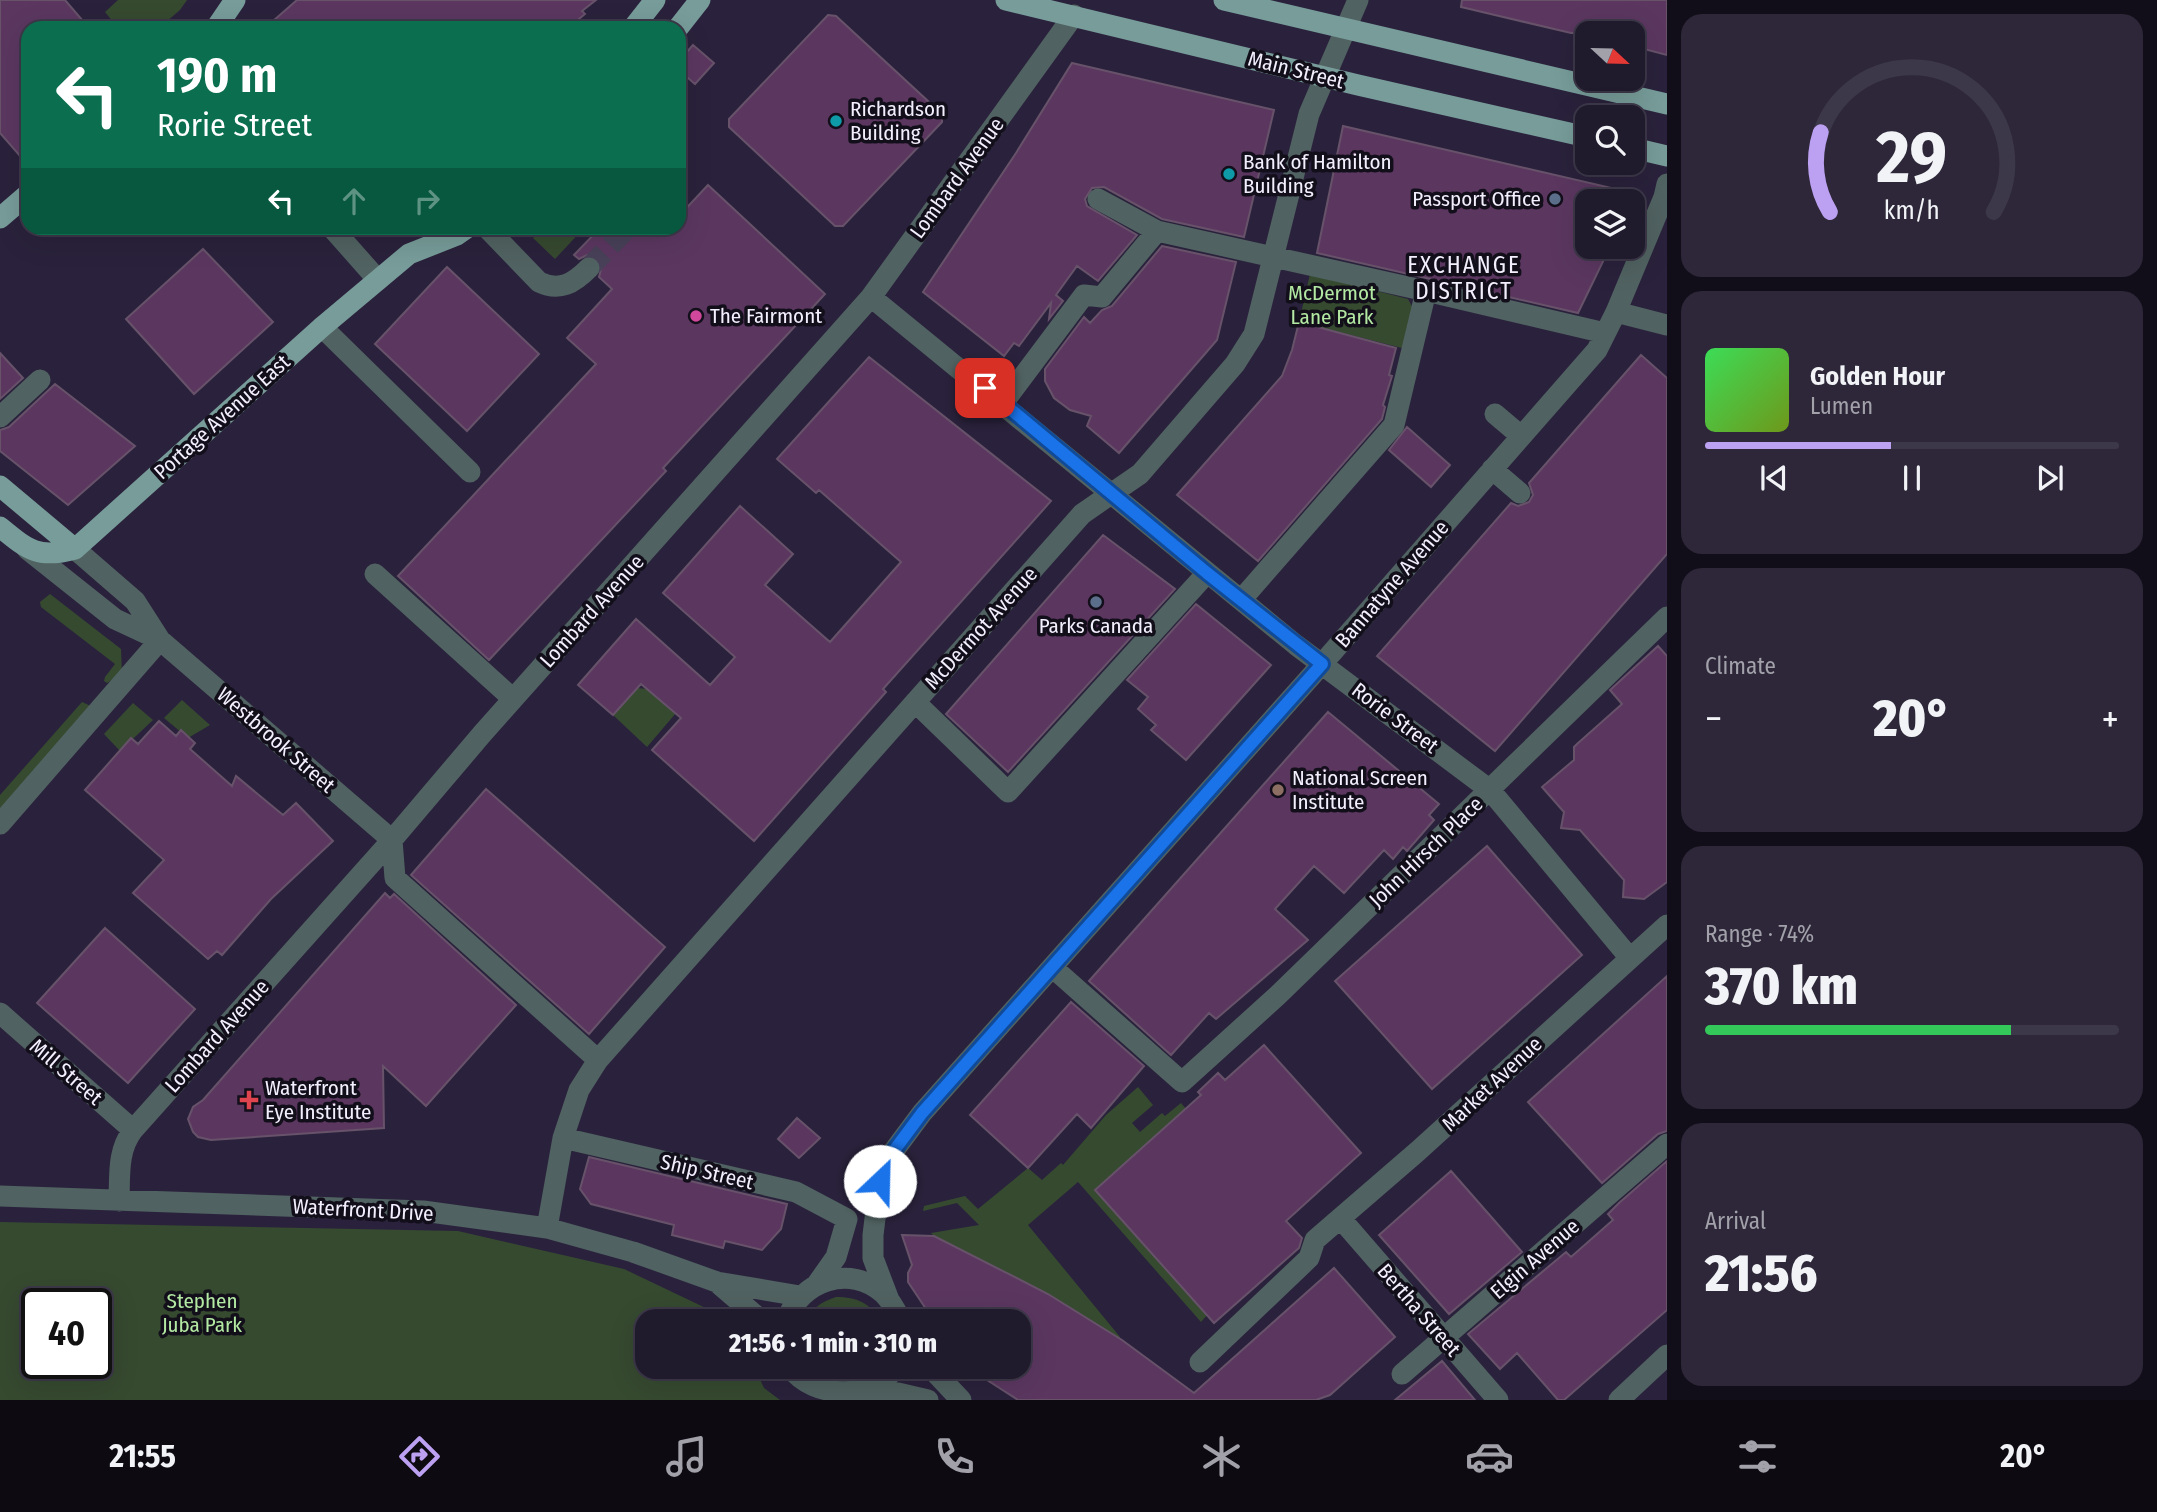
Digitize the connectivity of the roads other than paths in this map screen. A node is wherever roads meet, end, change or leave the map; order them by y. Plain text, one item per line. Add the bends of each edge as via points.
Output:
1 (235, 0) edge
2 (655, 0) edge
3 (700, 0) edge
4 (1006, 0) edge
5 (1224, 0) edge
6 (1359, 0) edge
7 (1074, 15) junction
8 (221, 21) edge
9 (638, 21) edge
10 (684, 21) edge
11 (1347, 29) junction
12 (1325, 77) junction
13 (1667, 104) edge
14 (1575, 134) edge
15 (1645, 151) edge
16 (1667, 156) edge
17 (1667, 184) edge
18 (1098, 199) dead end
19 (21, 200) edge
20 (0, 218) edge
21 (1157, 231) junction
22 (338, 235) edge
23 (421, 235) edge
24 (457, 235) edge
25 (494, 235) edge
26 (409, 254) junction
27 (1275, 256) junction
28 (589, 268) tunnel mouth
29 (378, 280) junction
30 (1426, 290) junction
31 (870, 297) junction
32 (1616, 312) junction
33 (1667, 325) edge
34 (321, 327) junction
35 (1605, 333) junction
36 (40, 380) dead end
37 (1003, 403) junction
38 (1495, 414) dead end
39 (0, 416) edge
40 (1521, 436) junction
41 (1492, 469) junction
42 (470, 472) dead end
43 (0, 486) edge
44 (1520, 493) dead end
45 (1111, 494) junction
46 (0, 527) edge
47 (27, 549) junction
48 (75, 549) junction
49 (1207, 573) junction
50 (375, 574) dead end
51 (1241, 600) junction
52 (1667, 617) edge
53 (160, 640) junction
54 (1322, 664) junction
55 (513, 699) junction
56 (915, 702) junction
57 (1490, 790) junction
58 (0, 824) edge
59 (392, 840) junction
60 (1667, 925) edge
61 (1629, 957) junction
62 (1052, 967) junction
63 (0, 1013) edge
64 (598, 1060) junction
65 (133, 1130) junction
66 (563, 1138) junction
67 (1667, 1144) edge
68 (0, 1196) edge
69 (119, 1201) junction
70 (1341, 1219) junction
71 (547, 1228) junction
72 (717, 1282) junction
73 (809, 1290) junction
74 (890, 1300) junction
75 (748, 1309) edge
76 (791, 1309) edge
77 (895, 1309) edge
78 (1444, 1338) junction
79 (1667, 1355) edge
80 (1199, 1362) dead end
81 (1402, 1374) dead end
82 (800, 1379) edge
83 (886, 1379) edge
84 (941, 1379) edge
85 (864, 1395) junction
86 (1625, 1398) edge
87 (928, 1400) edge
88 (961, 1400) edge
89 (1498, 1400) edge

1 - 8 main road
2 - 9 main road
3 - 10 main road
4 - 7 main road, Main Street
5 - 11 main road
6 - 11 street, McDermot Avenue
7 - 12 main road, Main Street
7 - 31 street, Lombard Avenue
11 - 12 street, McDermot Avenue
11 - 13 main road
12 - 14 main road, Main Street
12 - 27 street, McDermot Avenue via 1309,114
15 - 16 main road
17 - 32 street, Bannatyne Avenue
18 - 21 street
19 - 20 main road
21 - 27 street
21 - 37 street via 1102,297 1084,295
22 - 29 street
23 - 26 main road, Portage Avenue East
24 - 26 main road, Portage Avenue East
25 - 28 street via 547,286 568,285
26 - 29 main road, Portage Avenue East
27 - 30 street
27 - 45 street, McDermot Avenue via 1254,334 1235,364 1140,474
29 - 34 main road, Portage Avenue East
30 - 35 street
30 - 51 street via 1394,425
31 - 37 street, Rorie Street
31 - 55 street, Lombard Avenue
32 - 33 street
32 - 35 street, Bannatyne Avenue
34 - 42 street
34 - 48 main road, Portage Avenue East
35 - 40 street, Bannatyne Avenue via 1597,349
36 - 39 street
37 - 45 street, Rorie Street
38 - 40 street
40 - 41 street, Bannatyne Avenue
41 - 44 street
41 - 54 street, Bannatyne Avenue
43 - 48 main road, Westbrook Street
45 - 49 street, Rorie Street
45 - 56 street, McDermot Avenue via 1082,514
46 - 47 main road, Westbrook Street
47 - 48 main road via 54,554
47 - 53 street, Westbrook Street via 115,619
48 - 53 street, Westbrook Street via 135,601
49 - 51 street, Rorie Street
49 - 56 street via 1008,792
50 - 55 street
51 - 54 street, Rorie Street
52 - 57 street, John Hirsch Place
53 - 58 street
53 - 59 street, Westbrook Street
54 - 57 street, Rorie Street
54 - 62 street, Bannatyne Avenue
55 - 59 street, Lombard Avenue
56 - 64 street, McDermot Avenue
57 - 61 street, Rorie Street
57 - 62 street, John Hirsch Place via 1182,1082
59 - 64 street via 395,878
59 - 65 street, Lombard Avenue
60 - 61 street, Market Avenue
61 - 70 street, Market Avenue
62 - 74 street, Bannatyne Avenue via 922,1113 887,1160 880,1181 873,1258
63 - 65 street, Mill Street
64 - 66 street, McDermot Avenue via 579,1090
65 - 69 street, Lombard Avenue via 121,1155
66 - 71 street, McDermot Avenue
66 - 73 street, Ship Street via 796,1192 847,1219 836,1257
67 - 78 street, Elgin Avenue
68 - 69 street, Waterfront Drive
69 - 71 street, Waterfront Drive via 423,1211
70 - 78 street, Bertha Street
70 - 80 street, Market Avenue via 1315,1240 1309,1258
71 - 72 street, Waterfront Drive
72 - 73 street, Waterfront Drive
72 - 75 street, Waterfront Drive
73 - 74 street, Waterfront Drive via 843,1278 874,1287
73 - 76 street
74 - 77 street, Waterfront Drive
78 - 81 street, Elgin Avenue
78 - 89 street, Bertha Street
79 - 86 street
82 - 85 street via 825,1396
83 - 85 street
84 - 88 street
85 - 87 street via 898,1393

